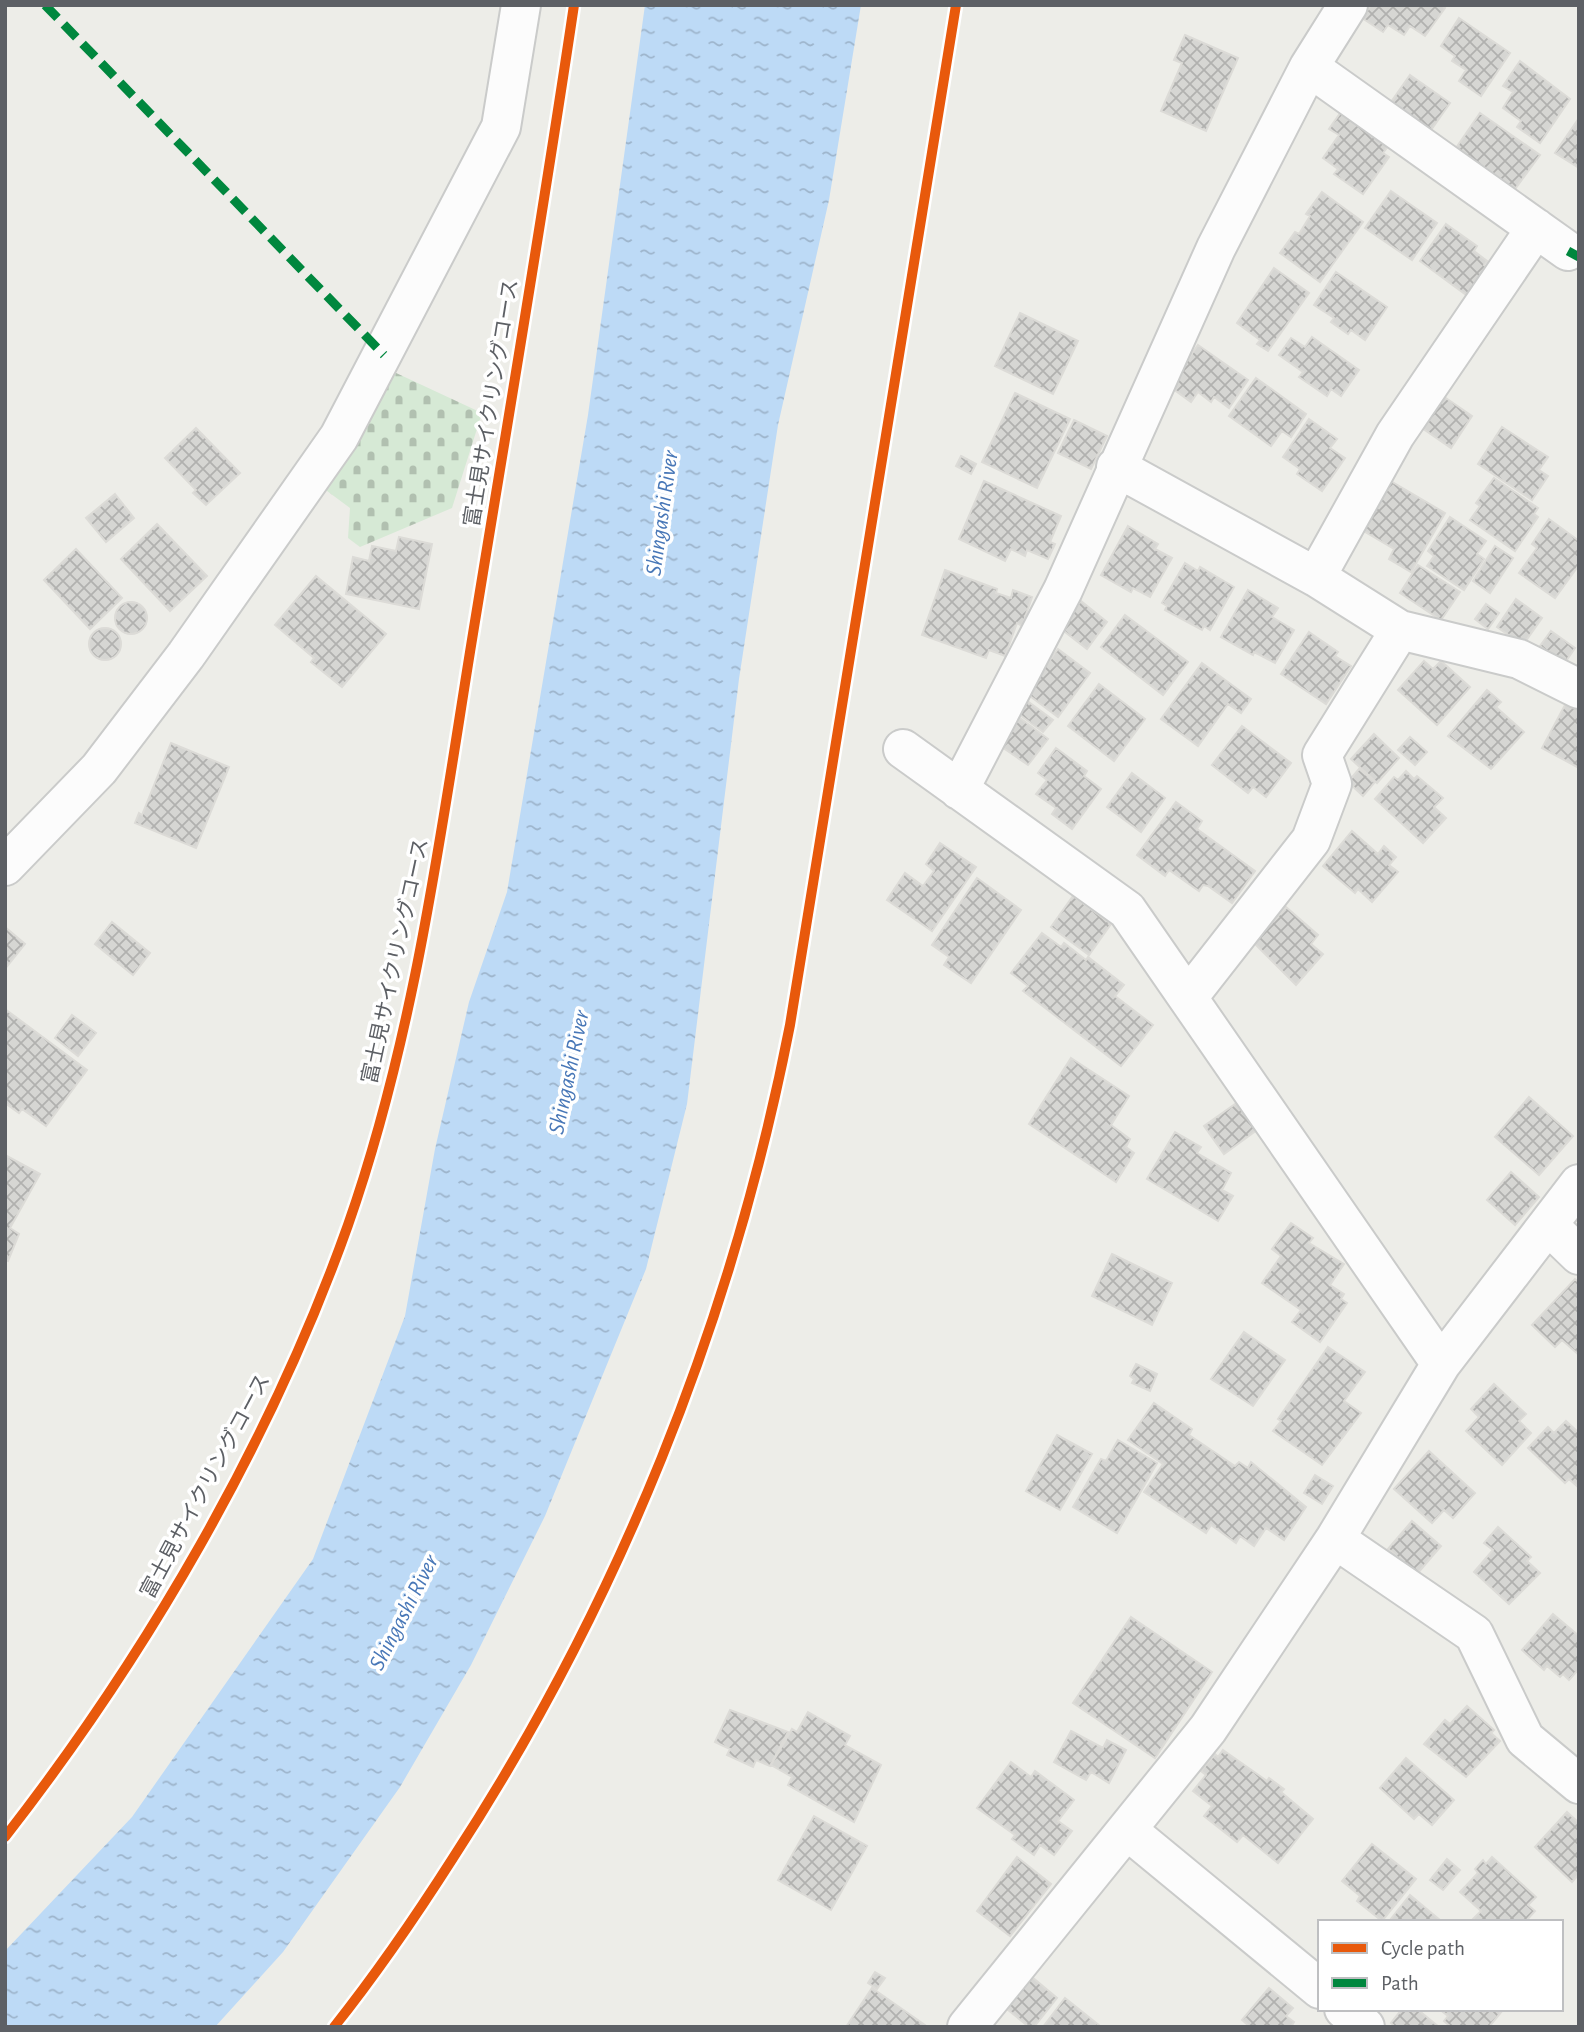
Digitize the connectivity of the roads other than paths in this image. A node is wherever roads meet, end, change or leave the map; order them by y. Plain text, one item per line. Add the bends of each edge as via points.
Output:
1 (521, 5) edge
2 (1348, 5) edge
3 (1309, 67) junction
4 (1536, 228) junction
5 (1569, 250) dead end
6 (1116, 467) junction
7 (1316, 578) junction
8 (1400, 630) junction
9 (1579, 689) edge
10 (903, 749) dead end
11 (959, 790) junction
12 (5, 866) edge
13 (1189, 996) junction
14 (1579, 1184) edge
15 (1548, 1225) junction
16 (1579, 1255) edge
17 (1441, 1364) junction
18 (1335, 1539) junction
19 (1579, 1784) edge
20 (1127, 1830) junction
21 (1318, 1987) edge
22 (1346, 2011) edge
23 (967, 2027) edge
24 (1365, 2027) edge

1 - 12 street via 501,127 339,436 186,655 99,769
2 - 3 street
3 - 4 street
3 - 6 street via 1216,248
4 - 5 street
4 - 7 street via 1395,435
6 - 7 street
6 - 11 street via 1063,590
7 - 8 street
8 - 9 street via 1519,659
8 - 13 street via 1322,755 1332,784 1311,840
10 - 11 street
11 - 13 street via 1127,910
13 - 17 street
14 - 15 street
15 - 16 street
15 - 17 street
17 - 18 street
18 - 19 street via 1474,1634 1525,1739
18 - 20 street via 1208,1729
20 - 21 street
20 - 23 street
22 - 24 street

